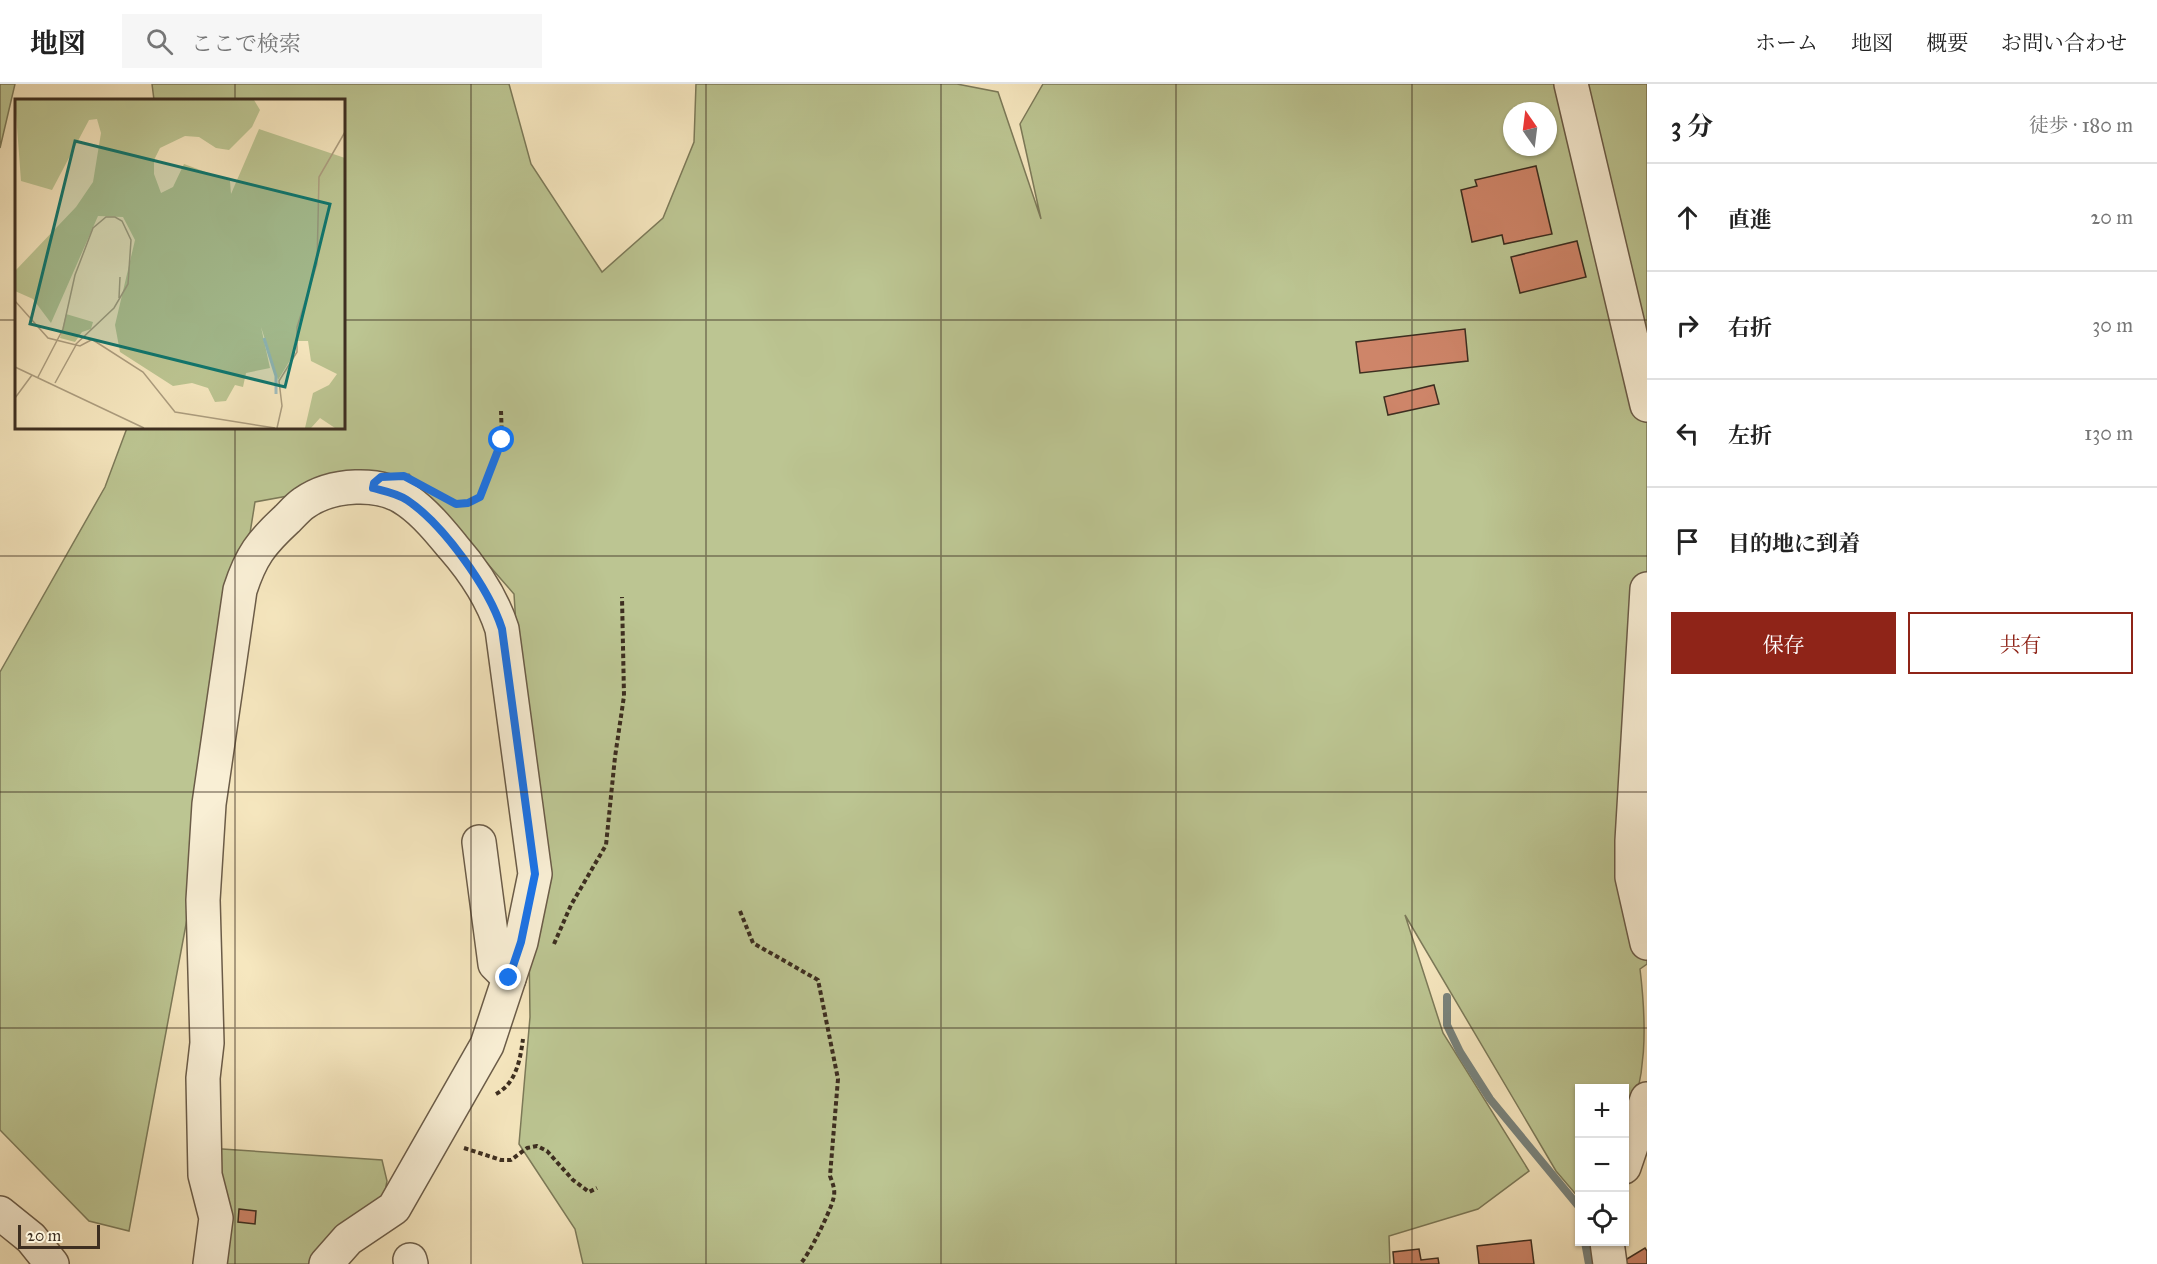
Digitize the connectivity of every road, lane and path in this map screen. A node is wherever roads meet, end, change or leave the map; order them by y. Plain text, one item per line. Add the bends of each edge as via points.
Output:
1 (1571, 84) edge
2 (1647, 405) edge
3 (501, 411) dead end
4 (446, 498) dead end
5 (1647, 589) edge
6 (622, 597) dead end
7 (479, 842) dead end
8 (740, 911) dead end
9 (1647, 943) edge
10 (552, 948) dead end
11 (509, 978) junction
12 (524, 1034) dead end
13 (487, 1099) dead end
14 (1647, 1099) edge
15 (464, 1148) dead end
16 (1629, 1152) edge
17 (597, 1188) dead end
18 (0, 1213) edge
19 (1608, 1246) edge
20 (52, 1264) edge
21 (210, 1264) edge
22 (326, 1264) edge
23 (800, 1264) edge
24 (1610, 1264) edge

1 - 2 street
3 - 4 path via 502,440 480,497 456,504
5 - 9 street via 1632,877
6 - 10 path via 624,696 606,845 571,905
7 - 11 street via 495,964
8 - 23 path via 753,943 818,980 838,1078 830,1176 834,1199
11 - 21 street via 535,874 498,616 463,559 433,523 407,500 390,492 356,487 325,492 303,503 263,542 248,566 240,590 210,804 203,900 205,1175 216,1218
11 - 22 street via 488,1045 401,1171 394,1208 348,1239
12 - 13 path via 519,1066 504,1090
14 - 16 street
15 - 17 path via 511,1160 537,1146 589,1192
18 - 20 street via 31,1238
19 - 24 street

